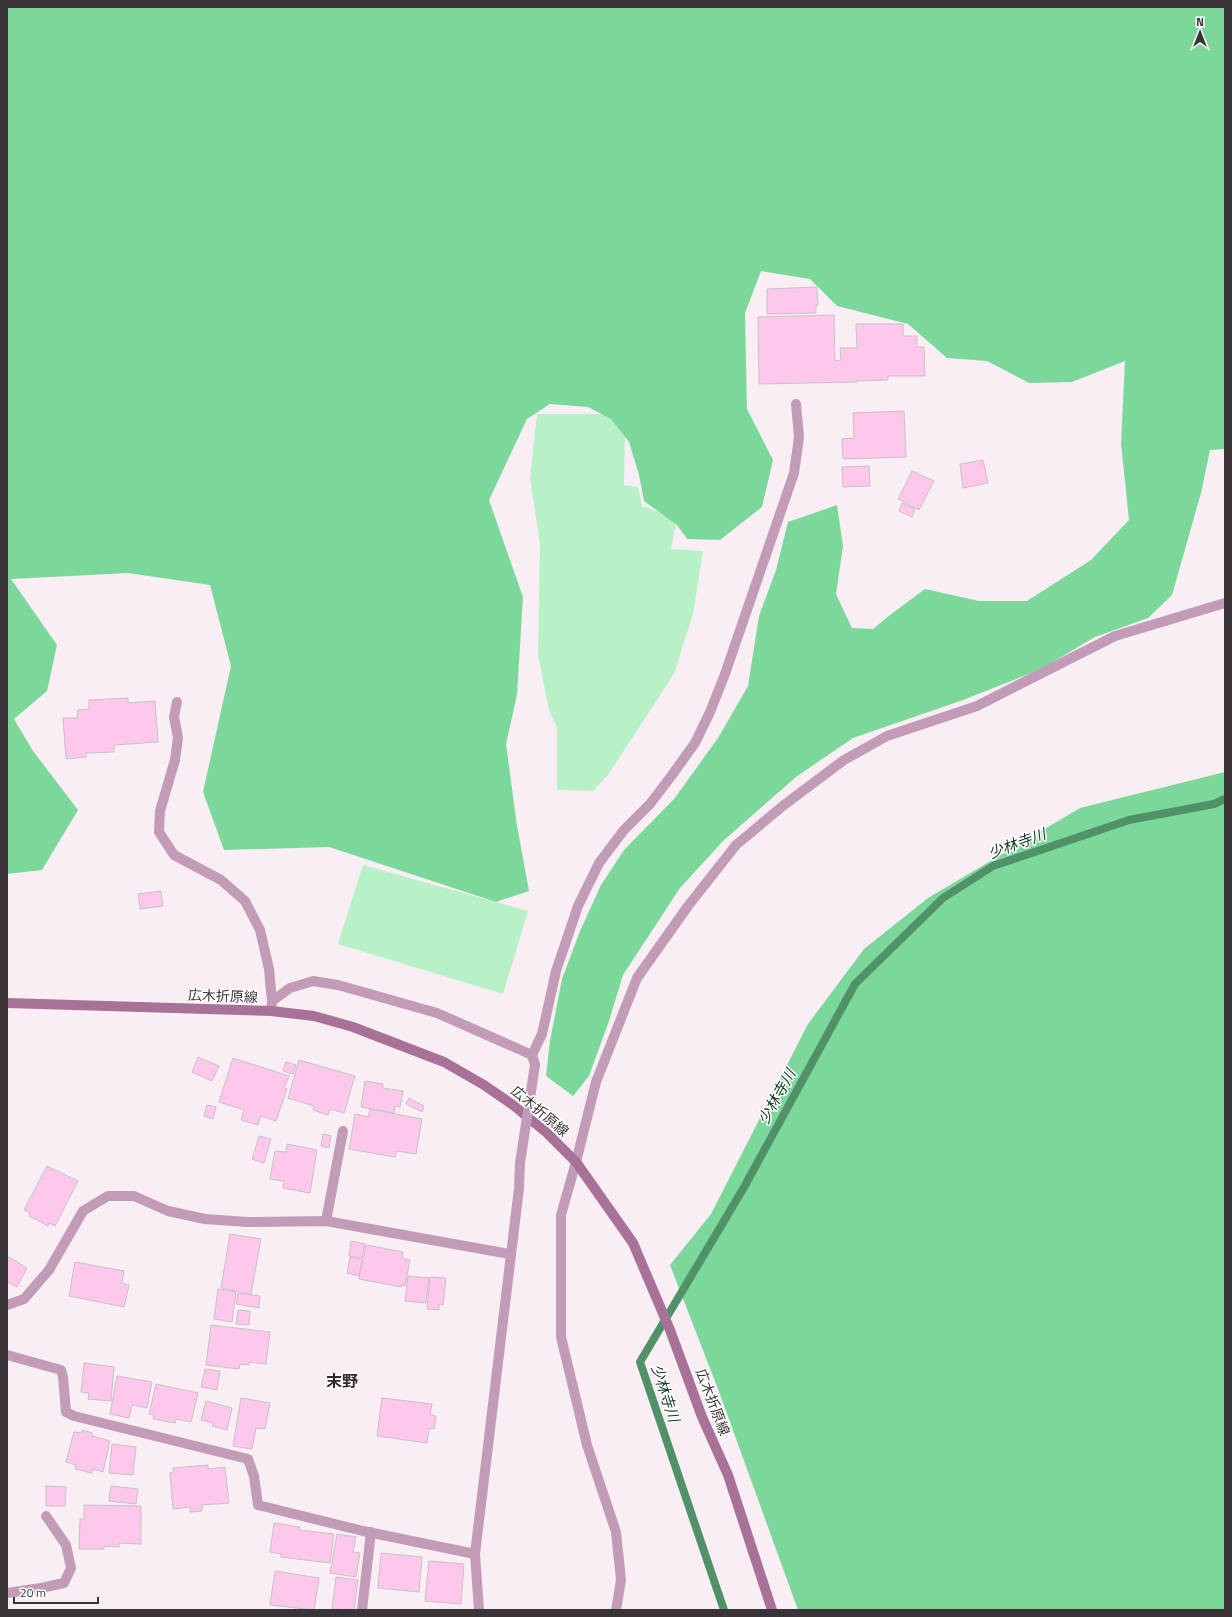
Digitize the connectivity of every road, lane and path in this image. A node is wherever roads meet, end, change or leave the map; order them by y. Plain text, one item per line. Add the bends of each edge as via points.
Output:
1 (796, 404) dead end
2 (1225, 603) edge
3 (177, 702) dead end
4 (7, 1003) edge
5 (272, 1006) junction
6 (534, 1060) junction
7 (343, 1131) dead end
8 (576, 1162) junction
9 (326, 1221) junction
10 (510, 1254) junction
11 (7, 1305) edge
12 (7, 1355) edge
13 (46, 1516) dead end
14 (371, 1532) junction
15 (475, 1554) junction
16 (7, 1593) edge
17 (362, 1610) edge
18 (479, 1610) edge
19 (616, 1610) edge
20 (772, 1610) edge

1 - 6 street via 799,436 794,473 713,706 695,743 650,804 624,830 599,863 578,906 556,970
2 - 8 street via 1115,636 977,706 887,736 844,760 784,804 736,845 688,906 637,978 596,1082
3 - 5 street via 174,717 178,738 175,760 160,811 159,832 174,855 220,880 245,901 260,930 269,969
4 - 5 main road, 広木折原線
5 - 6 street via 290,988 313,981 338,985 437,1013
5 - 8 main road, 広木折原線 via 353,1027 444,1062 513,1105 547,1133
6 - 10 street, bridge
7 - 9 street
8 - 19 street via 561,1215 561,1337 587,1445 616,1532 621,1580
8 - 20 main road, 広木折原線 via 633,1243 670,1330 702,1417 728,1475
9 - 10 street
9 - 11 street via 248,1222 205,1218 168,1210 134,1196 108,1196 83,1212 49,1270 24,1299
10 - 15 street
12 - 14 street via 61,1370 66,1412 74,1416 248,1459 254,1476 258,1505
13 - 16 street via 66,1545 71,1568 64,1583
14 - 15 street
14 - 17 street
15 - 18 street

